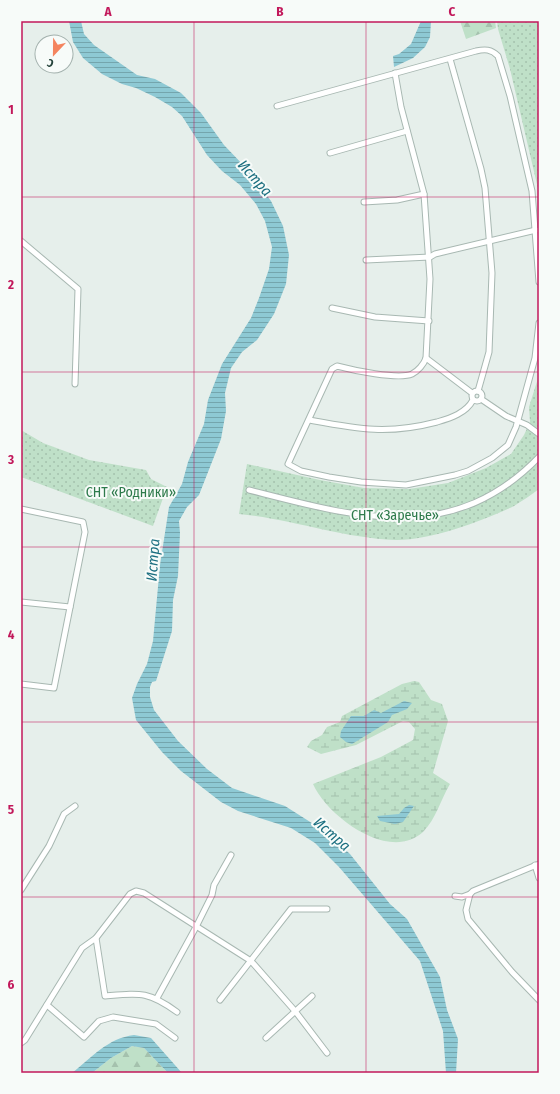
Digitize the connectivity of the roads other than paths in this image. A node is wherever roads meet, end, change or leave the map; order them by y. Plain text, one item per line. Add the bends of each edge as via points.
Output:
1 (450, 59) junction
2 (395, 73) junction
3 (277, 106) dead end
4 (407, 131) junction
5 (330, 153) dead end
6 (424, 194) junction
7 (364, 202) dead end
8 (536, 230) junction
9 (21, 241) edge
10 (489, 242) junction
11 (430, 257) junction
12 (366, 260) dead end
13 (539, 282) edge
14 (332, 308) dead end
15 (429, 321) junction
16 (539, 323) edge
17 (426, 358) junction
18 (75, 384) dead end
19 (478, 391) junction
20 (472, 393) junction
21 (481, 399) junction
22 (473, 400) junction
23 (308, 420) junction
24 (516, 421) junction
25 (539, 434) edge
26 (539, 457) edge
27 (249, 490) dead end
28 (21, 509) edge
29 (21, 602) edge
30 (70, 607) junction
31 (21, 684) edge
32 (75, 806) dead end
33 (231, 855) dead end
34 (537, 864) edge
35 (539, 878) edge
36 (21, 890) edge
37 (470, 894) junction
38 (455, 896) dead end
39 (327, 909) dead end
40 (196, 927) junction
41 (96, 938) junction
42 (251, 961) junction
43 (312, 996) dead end
44 (157, 998) junction
45 (220, 1000) dead end
46 (539, 1000) edge
47 (47, 1005) junction
48 (295, 1011) junction
49 (177, 1012) dead end
50 (175, 1038) dead end
51 (266, 1038) dead end
52 (21, 1043) edge
53 (327, 1053) dead end

1 - 2 street
1 - 8 street via 485,49 498,56 526,160
1 - 10 street via 481,169
2 - 3 street
2 - 4 street
4 - 5 street
4 - 6 street
6 - 7 street via 396,200
6 - 11 street
8 - 10 street
8 - 13 street
9 - 18 street via 78,289
10 - 11 street
10 - 19 street via 492,274 489,352
11 - 12 street
11 - 15 street
14 - 15 street via 375,317
15 - 17 street
16 - 24 street via 535,358
17 - 20 street
17 - 23 street via 413,373 406,376 337,366 332,369
19 - 20 street
19 - 21 street
20 - 22 street
21 - 22 street
21 - 24 street
22 - 23 street via 466,409 455,416 415,428 376,430
23 - 24 street via 288,464 294,469 361,482 406,485 468,471 492,458 508,445
24 - 25 street
26 - 27 street via 512,480 472,503 419,517 380,518
28 - 30 street via 83,522 85,532
29 - 30 street
30 - 31 street via 54,688
32 - 36 street via 64,814 49,846
33 - 40 street via 214,885 212,895
34 - 35 street
34 - 37 street
37 - 38 street
37 - 46 street via 466,910 468,919
39 - 42 street via 290,909
40 - 41 street via 144,893 136,891 130,894
40 - 42 street
40 - 44 street
41 - 44 street via 105,996 135,993
41 - 47 street via 82,948
42 - 45 street
42 - 48 street
43 - 48 street
44 - 49 street
47 - 50 street via 84,1038 99,1020 113,1017 156,1024
47 - 52 street
48 - 51 street
48 - 53 street

